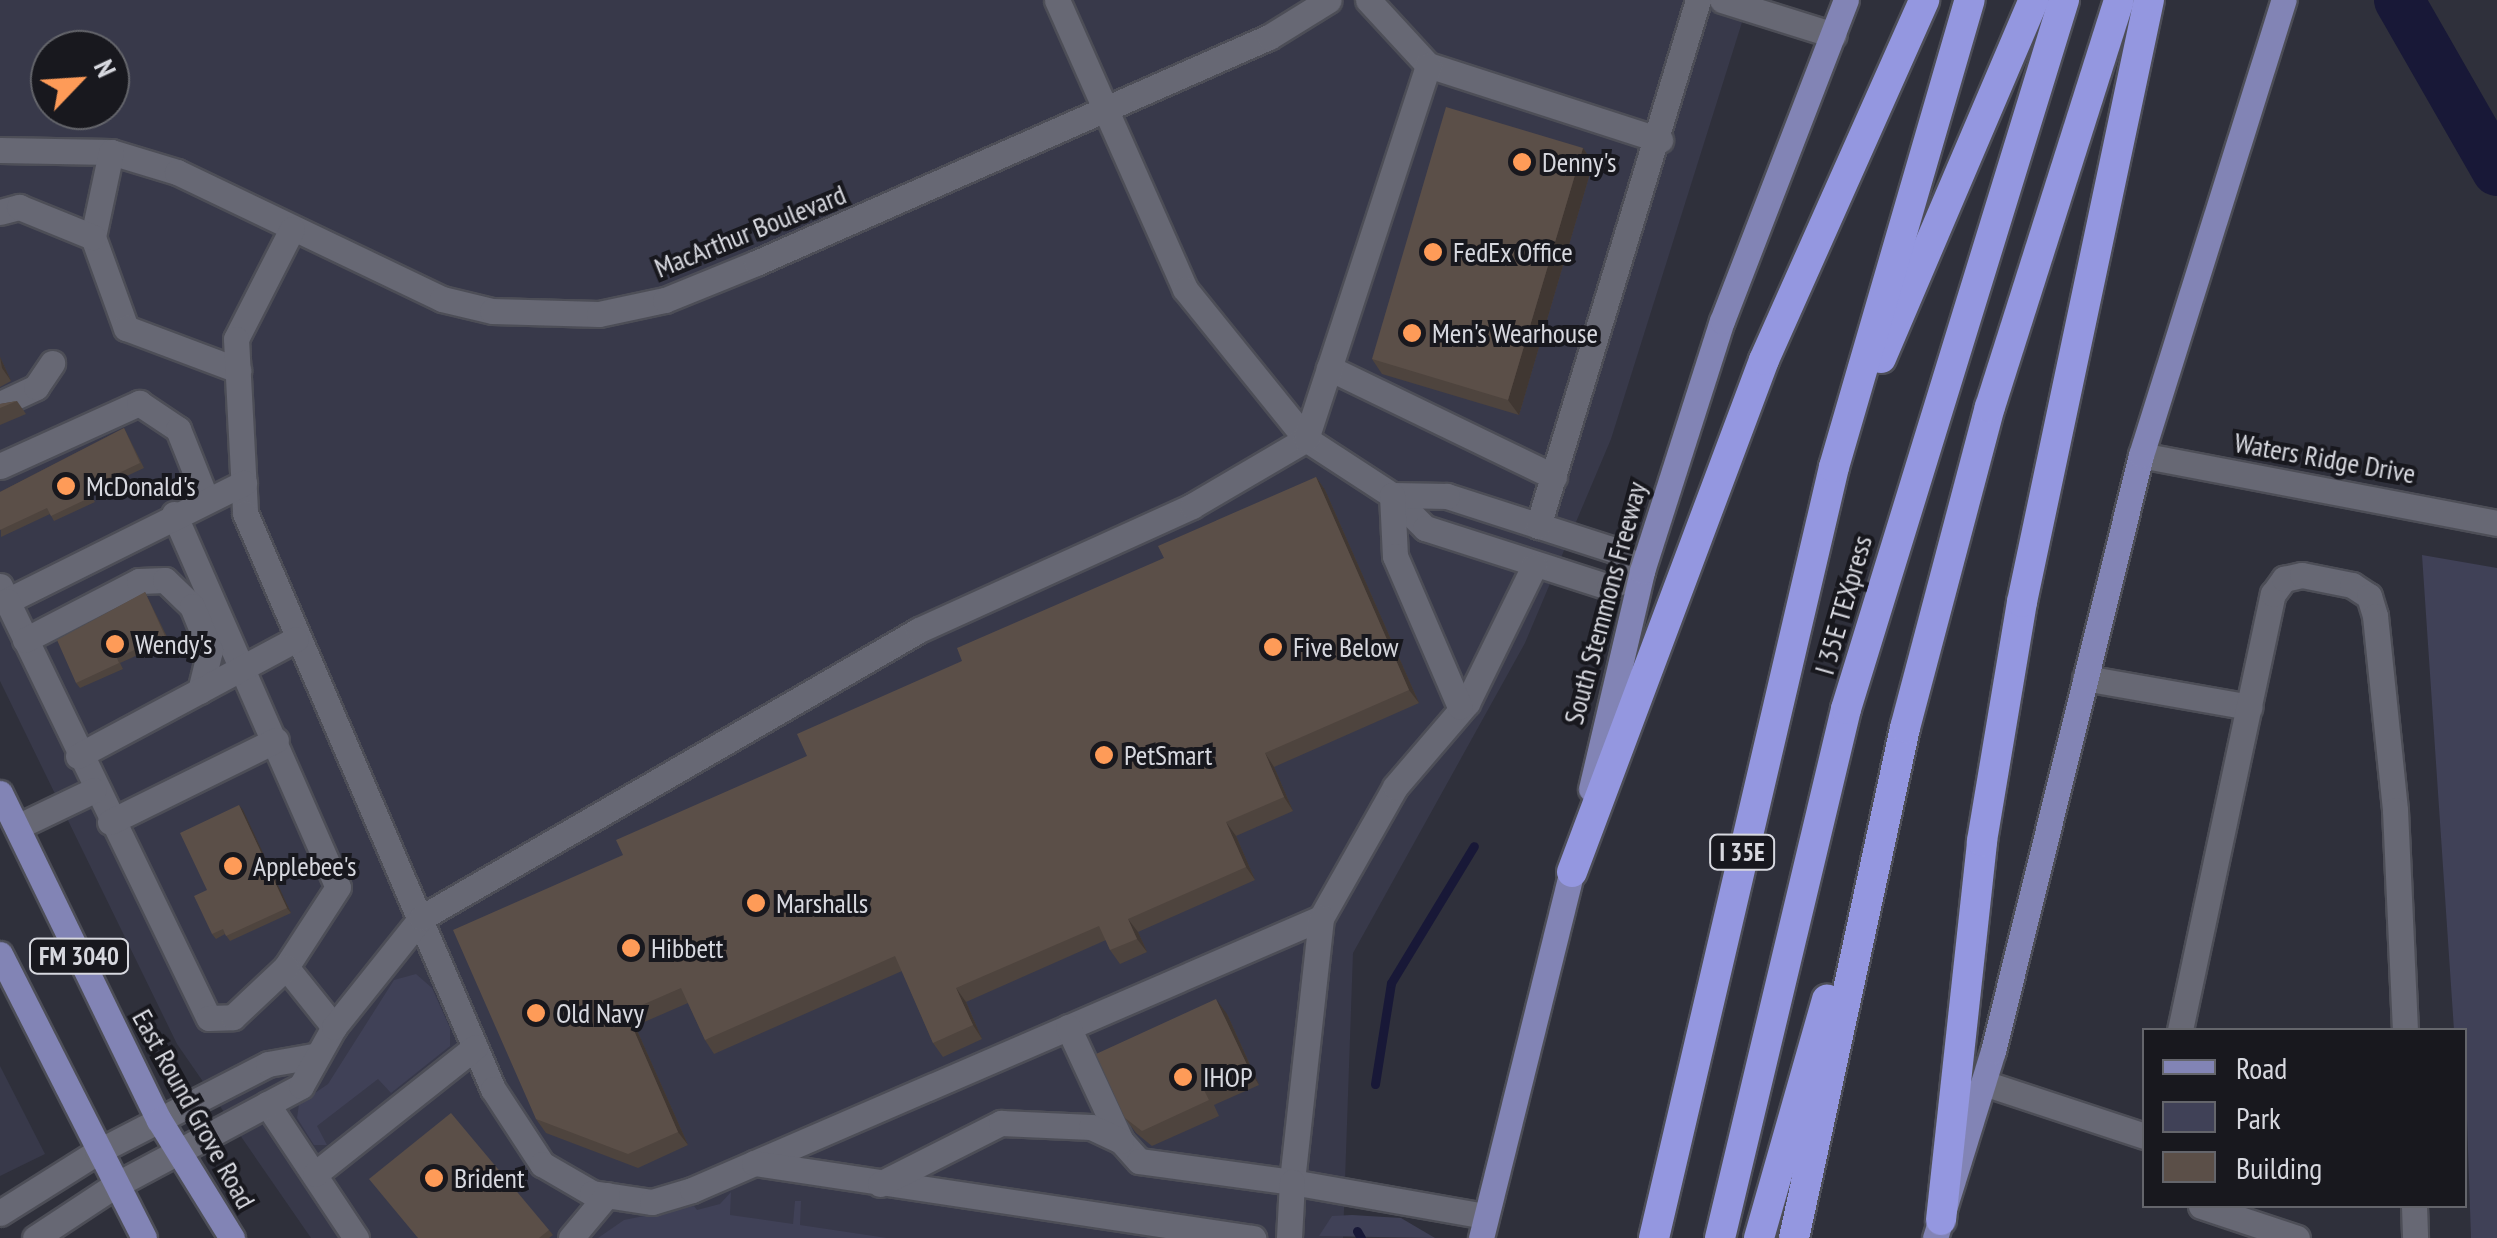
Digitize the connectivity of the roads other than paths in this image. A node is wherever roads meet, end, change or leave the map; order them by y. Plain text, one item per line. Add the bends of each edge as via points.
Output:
1 (1056, 0) edge
2 (1330, 0) edge
3 (1368, 0) edge
4 (1698, 0) edge
5 (1722, 0) edge
6 (1846, 0) edge
7 (1924, 0) edge
8 (1970, 0) edge
9 (2034, 0) edge
10 (2064, 0) edge
11 (2119, 0) edge
12 (2149, 0) edge
13 (2284, 0) edge
14 (1834, 36) junction
15 (1428, 66) junction
16 (1106, 112) junction
17 (1660, 140) junction
18 (0, 150) edge
19 (111, 152) junction
20 (0, 212) edge
21 (292, 229) junction
22 (93, 237) junction
23 (52, 363) dead end
24 (1329, 368) junction
25 (238, 370) junction
26 (0, 404) edge
27 (1306, 438) junction
28 (2141, 455) junction
29 (0, 466) edge
30 (1834, 466) junction
31 (1554, 477) junction
32 (244, 483) junction
33 (1392, 495) junction
34 (206, 500) junction
35 (174, 514) junction
36 (2497, 523) edge
37 (1538, 526) junction
38 (1534, 566) junction
39 (1642, 572) junction
40 (3, 593) edge
41 (296, 639) junction
42 (25, 640) junction
43 (244, 667) junction
44 (2085, 678) junction
45 (200, 691) junction
46 (1460, 707) junction
47 (2249, 707) junction
48 (1905, 728) junction
49 (276, 740) junction
50 (78, 756) junction
51 (94, 790) junction
52 (0, 793) edge
53 (110, 822) junction
54 (17, 828) junction
55 (1572, 872) junction
56 (420, 918) junction
57 (1321, 918) junction
58 (0, 954) edge
59 (286, 968) junction
60 (334, 1026) junction
61 (1068, 1027) junction
62 (2180, 1028) edge
63 (2405, 1028) edge
64 (475, 1047) junction
65 (314, 1056) junction
66 (1984, 1083) junction
67 (268, 1104) junction
68 (159, 1120) junction
69 (2142, 1135) edge
70 (1121, 1141) junction
71 (176, 1151) junction
72 (97, 1152) junction
73 (754, 1163) junction
74 (315, 1174) junction
75 (1292, 1182) junction
76 (880, 1184) junction
77 (114, 1186) junction
78 (606, 1195) junction
79 (2207, 1208) edge
80 (2414, 1208) edge
81 (0, 1213) edge
82 (1483, 1227) edge
83 (1938, 1229) edge
84 (35, 1238) edge
85 (144, 1238) edge
86 (232, 1238) edge
87 (356, 1238) edge
88 (571, 1238) edge
89 (1252, 1238) edge
90 (1288, 1238) edge
91 (1654, 1238) edge
92 (1720, 1238) edge
93 (1760, 1238) edge
94 (1794, 1238) edge
95 (2297, 1238) edge
96 (2415, 1238) edge

1 - 16 street
2 - 16 street, MacArthur Boulevard via 1270,37
3 - 15 street
4 - 17 street
5 - 14 street
6 - 14 main road, South Stemmons Freeway
7 - 55 highway via 1764,360
8 - 30 highway, I 35E
9 - 30 highway
10 - 92 highway, I 35E TEXpress via 1846,709
11 - 48 highway via 1990,407
12 - 83 highway via 2022,602 1979,860
13 - 28 main road
14 - 39 main road, South Stemmons Freeway via 1722,322
15 - 17 street
15 - 24 street
16 - 21 street, MacArthur Boulevard via 665,300 599,314 492,310 442,299
16 - 27 street via 1185,289
17 - 31 street
18 - 19 street, MacArthur Boulevard
19 - 21 street, MacArthur Boulevard via 212,184
19 - 22 street
20 - 22 street via 19,206
21 - 25 street via 236,339
22 - 25 street via 126,328
23 - 26 street via 36,387
24 - 27 street
24 - 31 street
25 - 32 street
27 - 33 street
27 - 56 street via 1192,506 920,630
28 - 36 street, Waters Ridge Drive
28 - 44 main road
29 - 34 street via 140,403 178,429
30 - 91 highway, I 35E
31 - 37 street
32 - 34 street
32 - 41 street via 245,513
33 - 37 street via 1447,496
33 - 38 street via 1424,528
33 - 46 street via 1395,556
34 - 35 street
35 - 40 street
35 - 43 street
37 - 39 street via 1614,550
38 - 39 street via 1608,588
38 - 46 street
39 - 55 main road, South Stemmons Freeway
40 - 42 street
41 - 43 street
41 - 56 street
42 - 45 street via 139,581 166,580 192,606 210,650
42 - 50 street
43 - 45 street
43 - 49 street
44 - 47 street
44 - 66 main road
45 - 50 street
46 - 57 street via 1395,787
47 - 62 street
47 - 63 street via 2273,594 2284,579 2302,575 2369,596 2395,810
48 - 93 highway
48 - 94 highway
49 - 53 street
49 - 59 street via 338,888
50 - 51 street
51 - 53 street
51 - 54 street
52 - 54 main road, East Round Grove Road / FM 3040
53 - 59 street via 209,1018 234,1017
54 - 68 main road, East Round Grove Road / FM 3040
55 - 82 main road, South Stemmons Freeway
56 - 60 street
56 - 64 street
57 - 61 street
57 - 75 street
58 - 72 main road, FM 3040
59 - 60 street
60 - 65 street
61 - 70 street
61 - 73 street
64 - 74 street
64 - 78 street via 493,1089 542,1164
65 - 67 street via 301,1086
65 - 68 street via 268,1064
66 - 69 street
66 - 83 main road
67 - 71 street
67 - 74 street
68 - 71 main road, East Round Grove Road / FM 3040
68 - 72 street
70 - 75 street via 1139,1161
70 - 76 street via 1090,1127 1001,1124
71 - 77 street
71 - 86 main road, East Round Grove Road / FM 3040
72 - 77 main road, FM 3040
72 - 81 street
73 - 76 street
73 - 78 street via 652,1202
74 - 87 street
75 - 82 street
75 - 90 street
76 - 89 street
77 - 84 street
77 - 85 main road, FM 3040
78 - 88 street
79 - 95 street
80 - 96 street

